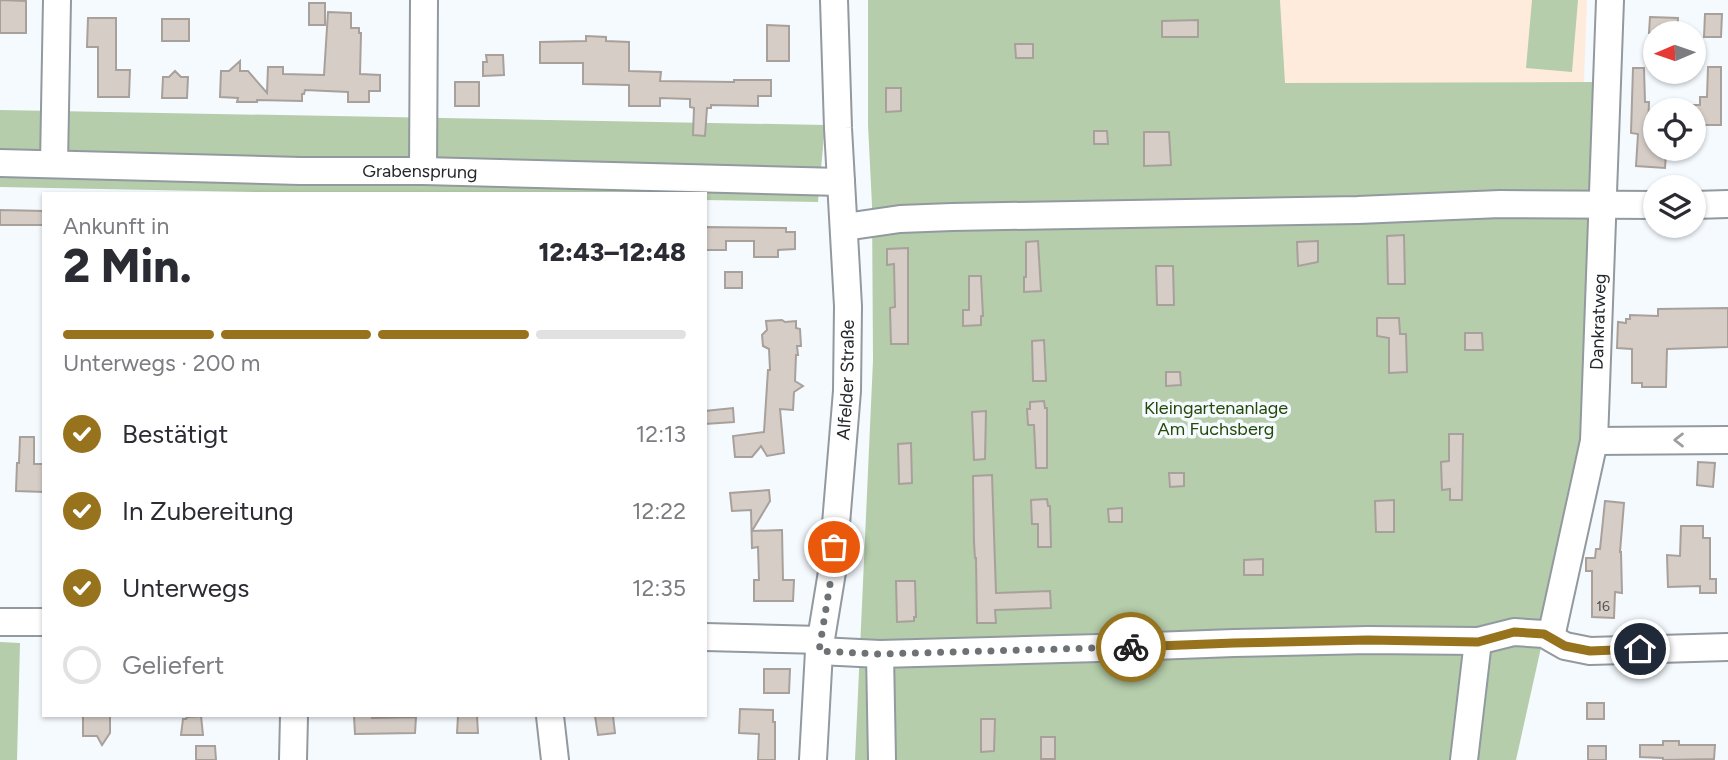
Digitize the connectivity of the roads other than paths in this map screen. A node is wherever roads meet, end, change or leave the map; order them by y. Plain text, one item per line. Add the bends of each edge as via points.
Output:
1 (57, 0) edge
2 (424, 0) edge
3 (834, 0) edge
4 (1610, 0) edge
5 (0, 163) edge
6 (54, 164) junction
7 (423, 172) junction
8 (841, 182) junction
9 (300, 183) edge
10 (487, 184) edge
11 (1728, 204) edge
12 (1604, 205) junction
13 (1643, 205) edge
14 (1706, 205) edge
15 (845, 227) junction
16 (1728, 440) edge
17 (1594, 441) junction
18 (0, 622) edge
19 (42, 622) edge
20 (707, 637) edge
21 (1551, 637) junction
22 (1478, 642) junction
23 (820, 645) junction
24 (1728, 647) edge
25 (880, 654) junction
26 (294, 717) edge
27 (550, 717) edge
28 (293, 760) edge
29 (555, 760) edge
30 (813, 760) edge
31 (882, 760) edge
32 (1464, 760) edge

1 - 6 street
2 - 7 street
3 - 8 street, Alfelder Straße
4 - 12 street, Dankratweg
5 - 6 street, Grabensprung
6 - 9 street, Grabensprung
7 - 9 street, Grabensprung
7 - 10 street, Grabensprung
8 - 10 street, Grabensprung
8 - 15 street, Alfelder Straße
11 - 14 street
12 - 13 street
12 - 15 street via 900,219
12 - 17 street, Dankratweg
15 - 23 street, Alfelder Straße via 847,391 832,572
16 -> 17 street
17 - 21 street, Dankratweg
18 - 19 street
20 - 23 street
21 - 22 street via 1514,632
21 - 24 street via 1565,646 1590,651
22 - 25 street via 1368,640
22 - 32 street
23 - 25 street
23 - 30 street, Alfelder Straße
25 - 31 street
26 - 28 street
27 - 29 street

